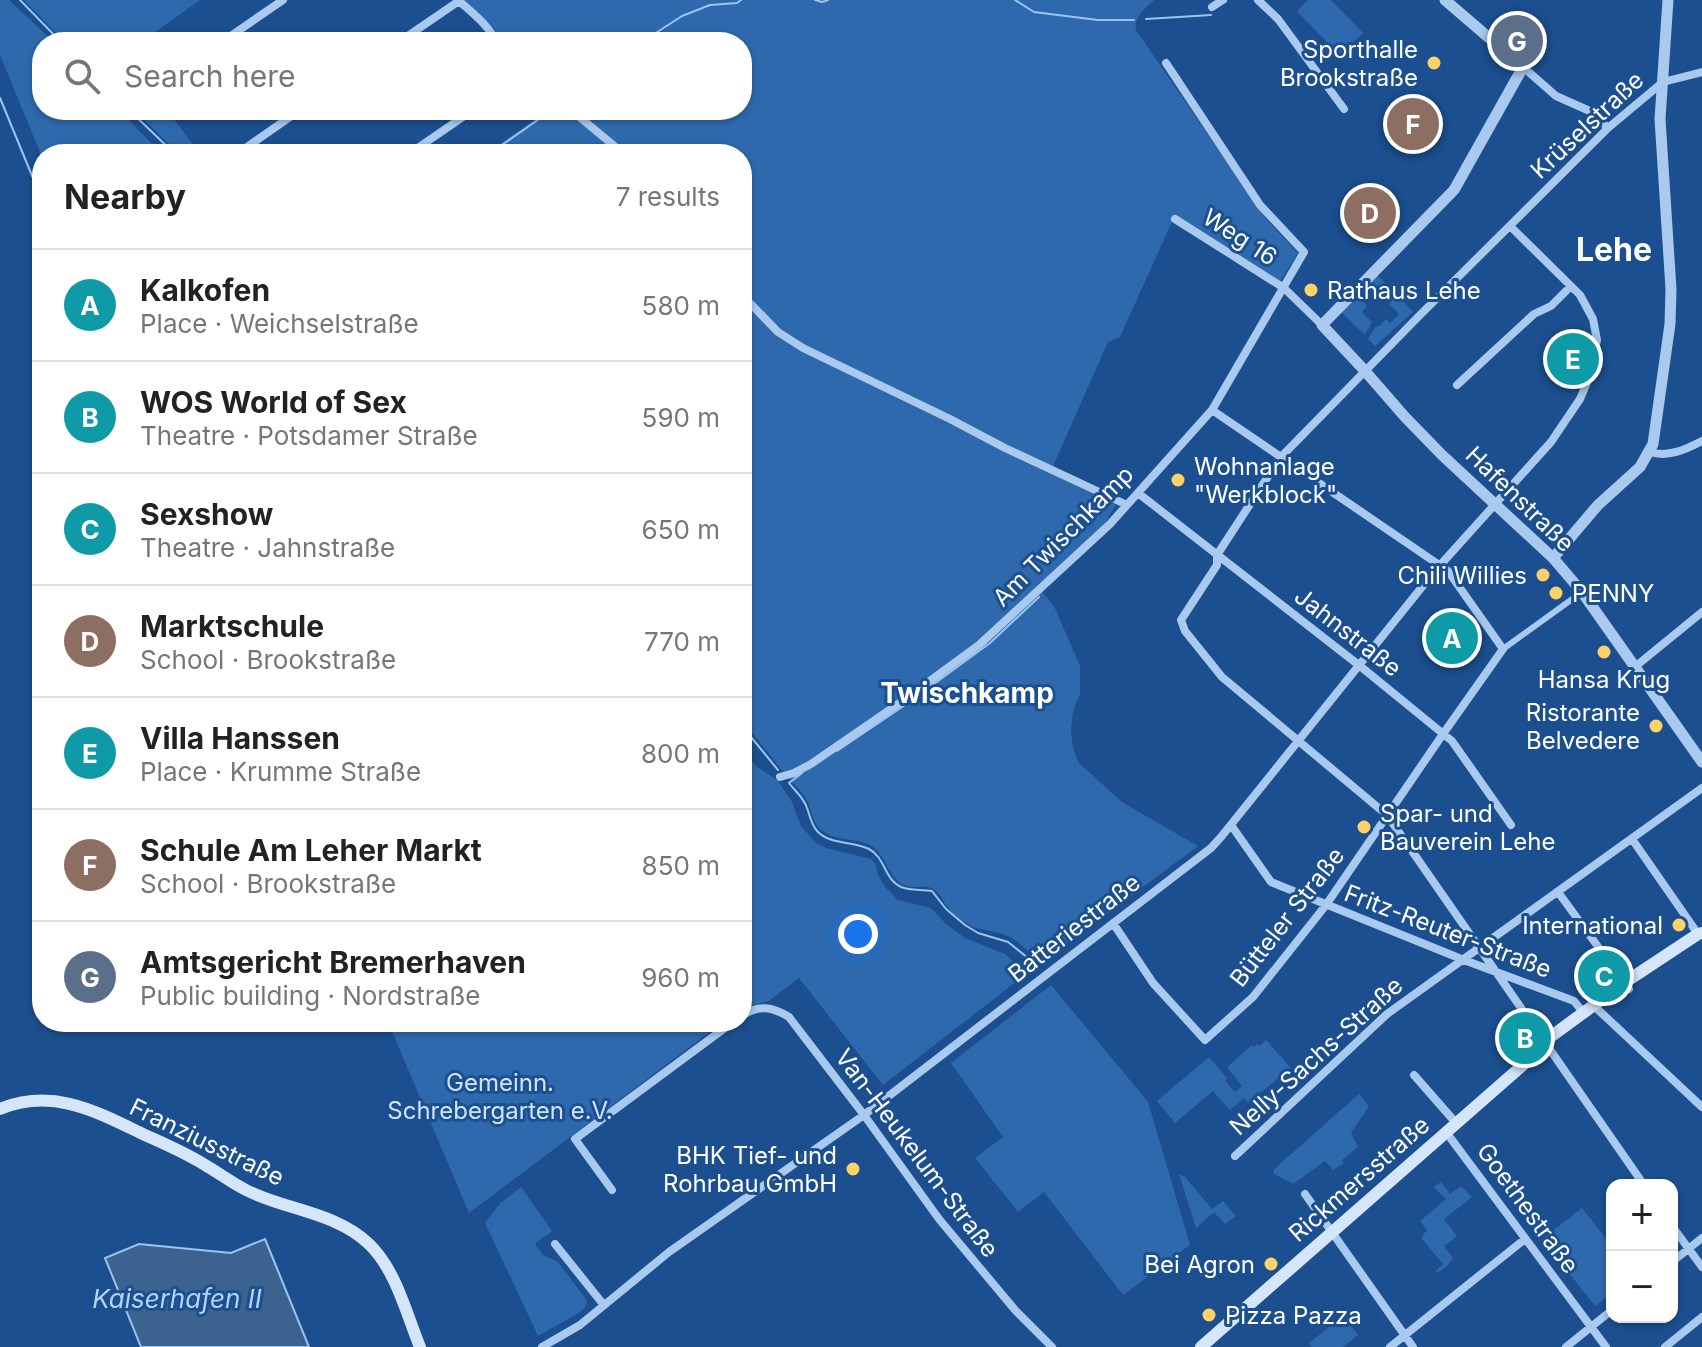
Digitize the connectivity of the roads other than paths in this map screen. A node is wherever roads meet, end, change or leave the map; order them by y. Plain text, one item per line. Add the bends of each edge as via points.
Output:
1 (283, 0) edge
2 (458, 0) edge
3 (1223, 0) edge
4 (1258, 0) edge
5 (1445, 0) edge
6 (1668, 0) edge
7 (1212, 7) dead end
8 (237, 32) edge
9 (413, 32) edge
10 (490, 32) edge
11 (1166, 63) dead end
12 (1523, 67) junction
13 (1702, 72) edge
14 (1663, 82) junction
15 (1344, 109) dead end
16 (286, 120) edge
17 (458, 120) edge
18 (583, 120) edge
19 (1608, 128) junction
20 (251, 144) edge
21 (424, 144) edge
22 (612, 144) edge
23 (1175, 219) dead end
24 (1510, 226) junction
25 (1571, 286) junction
26 (1284, 288) junction
27 (752, 305) edge
28 (1322, 325) junction
29 (1365, 371) junction
30 (1457, 385) dead end
31 (1212, 410) junction
32 (1702, 441) edge
33 (1650, 452) junction
34 (1280, 458) junction
35 (1138, 493) junction
36 (1127, 505) junction
37 (1496, 505) junction
38 (1217, 555) junction
39 (1553, 558) junction
40 (1440, 565) junction
41 (1582, 592) junction
42 (1702, 612) edge
43 (1503, 649) junction
44 (1360, 666) junction
45 (1636, 666) junction
46 (1443, 734) junction
47 (1298, 742) junction
48 (1702, 762) edge
49 (780, 777) dead end
50 (1702, 788) edge
51 (1387, 815) junction
52 (1231, 825) junction
53 (1511, 825) dead end
54 (1632, 839) junction
55 (1558, 892) junction
56 (1326, 905) junction
57 (1113, 923) junction
58 (1701, 937) edge
59 (1480, 949) junction
60 (1464, 960) junction
61 (1497, 973) junction
62 (1626, 986) junction
63 (1591, 1009) junction
64 (752, 1010) edge
65 (719, 1032) edge
66 (1547, 1044) junction
67 (1414, 1075) dead end
68 (1702, 1107) edge
69 (0, 1109) edge
70 (864, 1115) junction
71 (1451, 1128) junction
72 (1235, 1156) dead end
73 (1640, 1179) edge
74 (612, 1190) dead end
75 (1305, 1194) dead end
76 (1333, 1232) junction
77 (1678, 1235) edge
78 (1702, 1238) edge
79 (1525, 1239) junction
80 (555, 1244) dead end
81 (1688, 1249) junction
82 (1678, 1257) edge
83 (1702, 1267) edge
84 (603, 1304) junction
85 (1606, 1315) edge
86 (1702, 1317) edge
87 (1590, 1327) junction
88 (1405, 1335) junction
89 (420, 1347) edge
90 (542, 1347) edge
91 (1052, 1347) edge
92 (1201, 1347) edge
93 (1390, 1347) edge
94 (1413, 1347) edge
95 (1566, 1347) edge
96 (1606, 1347) edge
97 (1665, 1347) edge

1 - 8 street
2 - 9 street
2 - 10 street
3 - 7 street
4 - 15 street
5 - 12 street
6 - 14 street
11 - 26 street, Am Twischkamp via 1260,205 1304,252
12 - 19 street via 1556,96 1592,112
12 - 28 street via 1454,190
13 - 14 street, Krüselstraße
14 - 19 street, Krüselstraße
14 - 33 street via 1660,135 1670,324
16 - 20 street
17 - 21 street
18 - 22 street
19 - 24 street, Krüselstraße
23 - 26 street, Weg 16
24 - 25 street, Batteriestraße
24 - 29 street, Krüselstraße
25 - 30 street
25 - 37 street, Batteriestraße via 1593,319 1597,340 1588,380 1551,442
26 - 28 street, Hafenstraße
26 - 31 street, Am Twischkamp
27 - 36 street via 803,348
28 - 29 street, Hafenstraße
29 - 34 street, Krüselstraße
29 - 37 street, Hafenstraße
31 - 34 street
31 - 35 street, Am Twischkamp
32 - 33 street via 1676,452
33 - 39 street
34 - 38 street, Krüselstraße
34 - 40 street
35 - 36 street, Am Twischkamp
35 - 38 street, Jahnstraße
36 - 49 street, Am Twischkamp via 979,645 811,764
37 - 39 street, Hafenstraße
37 - 40 street, Batteriestraße
38 - 44 street, Jahnstraße
38 - 47 street, Krüselstraße via 1217,565 1181,620 1185,631 1222,677
39 - 41 street, Hafenstraße
40 - 43 street
40 - 44 street, Batteriestraße
41 - 43 street, Bütteler Straße
41 - 45 street, Hafenstraße
42 - 45 street
43 - 46 street, Bütteler Straße
44 - 46 street, Jahnstraße
44 - 47 street, Batteriestraße
45 - 48 street, Hafenstraße
46 - 51 street, Bütteler Straße
46 - 53 street, Jahnstraße
47 - 51 street
47 - 52 street, Batteriestraße
50 - 54 street, Nelly-Sachs-Straße
51 - 56 street, Bütteler Straße
51 - 59 street
52 - 56 street, Fritz-Reuter-Straße via 1271,882
52 - 57 street, Batteriestraße via 1211,848
54 - 55 street, Nelly-Sachs-Straße
54 - 58 street
55 - 59 street, Nelly-Sachs-Straße
55 - 62 street
56 - 57 street, Bütteler Straße via 1253,997 1205,1040 1153,983
56 - 60 street, Fritz-Reuter-Straße
57 - 70 street, Batteriestraße
58 - 62 main road, Rickmersstraße
59 - 60 street, Nelly-Sachs-Straße
59 - 61 street
60 - 61 street, Fritz-Reuter-Straße
60 - 72 street, Nelly-Sachs-Straße via 1387,1014
61 - 63 street, Fritz-Reuter-Straße
61 - 66 street
62 - 63 main road, Rickmersstraße
63 - 66 main road, Rickmersstraße
63 - 68 street, Fritz-Reuter-Straße
64 - 70 street, Van-Heukelum-Straße via 772,1009 789,1017
65 - 74 street via 575,1139
66 - 71 main road, Rickmersstraße
66 - 73 street
67 - 71 street, Goethestraße
69 - 89 main road, Franziusstraße via 42,1100 78,1106 191,1157 245,1190 347,1228 383,1261
70 - 84 street, Batteriestraße
70 - 91 street, Van-Heukelum-Straße via 975,1264
71 - 76 main road, Rickmersstraße
71 - 79 street, Goethestraße
75 - 76 street
76 - 88 street
76 - 92 main road, Rickmersstraße
77 - 81 street
78 - 81 street
79 - 87 street, Goethestraße
79 - 88 street
80 - 84 street
81 - 82 street
81 - 83 street
84 - 90 street, Batteriestraße
85 - 87 street
86 - 97 street
87 - 95 street
87 - 96 street, Goethestraße
88 - 93 street
88 - 94 street

